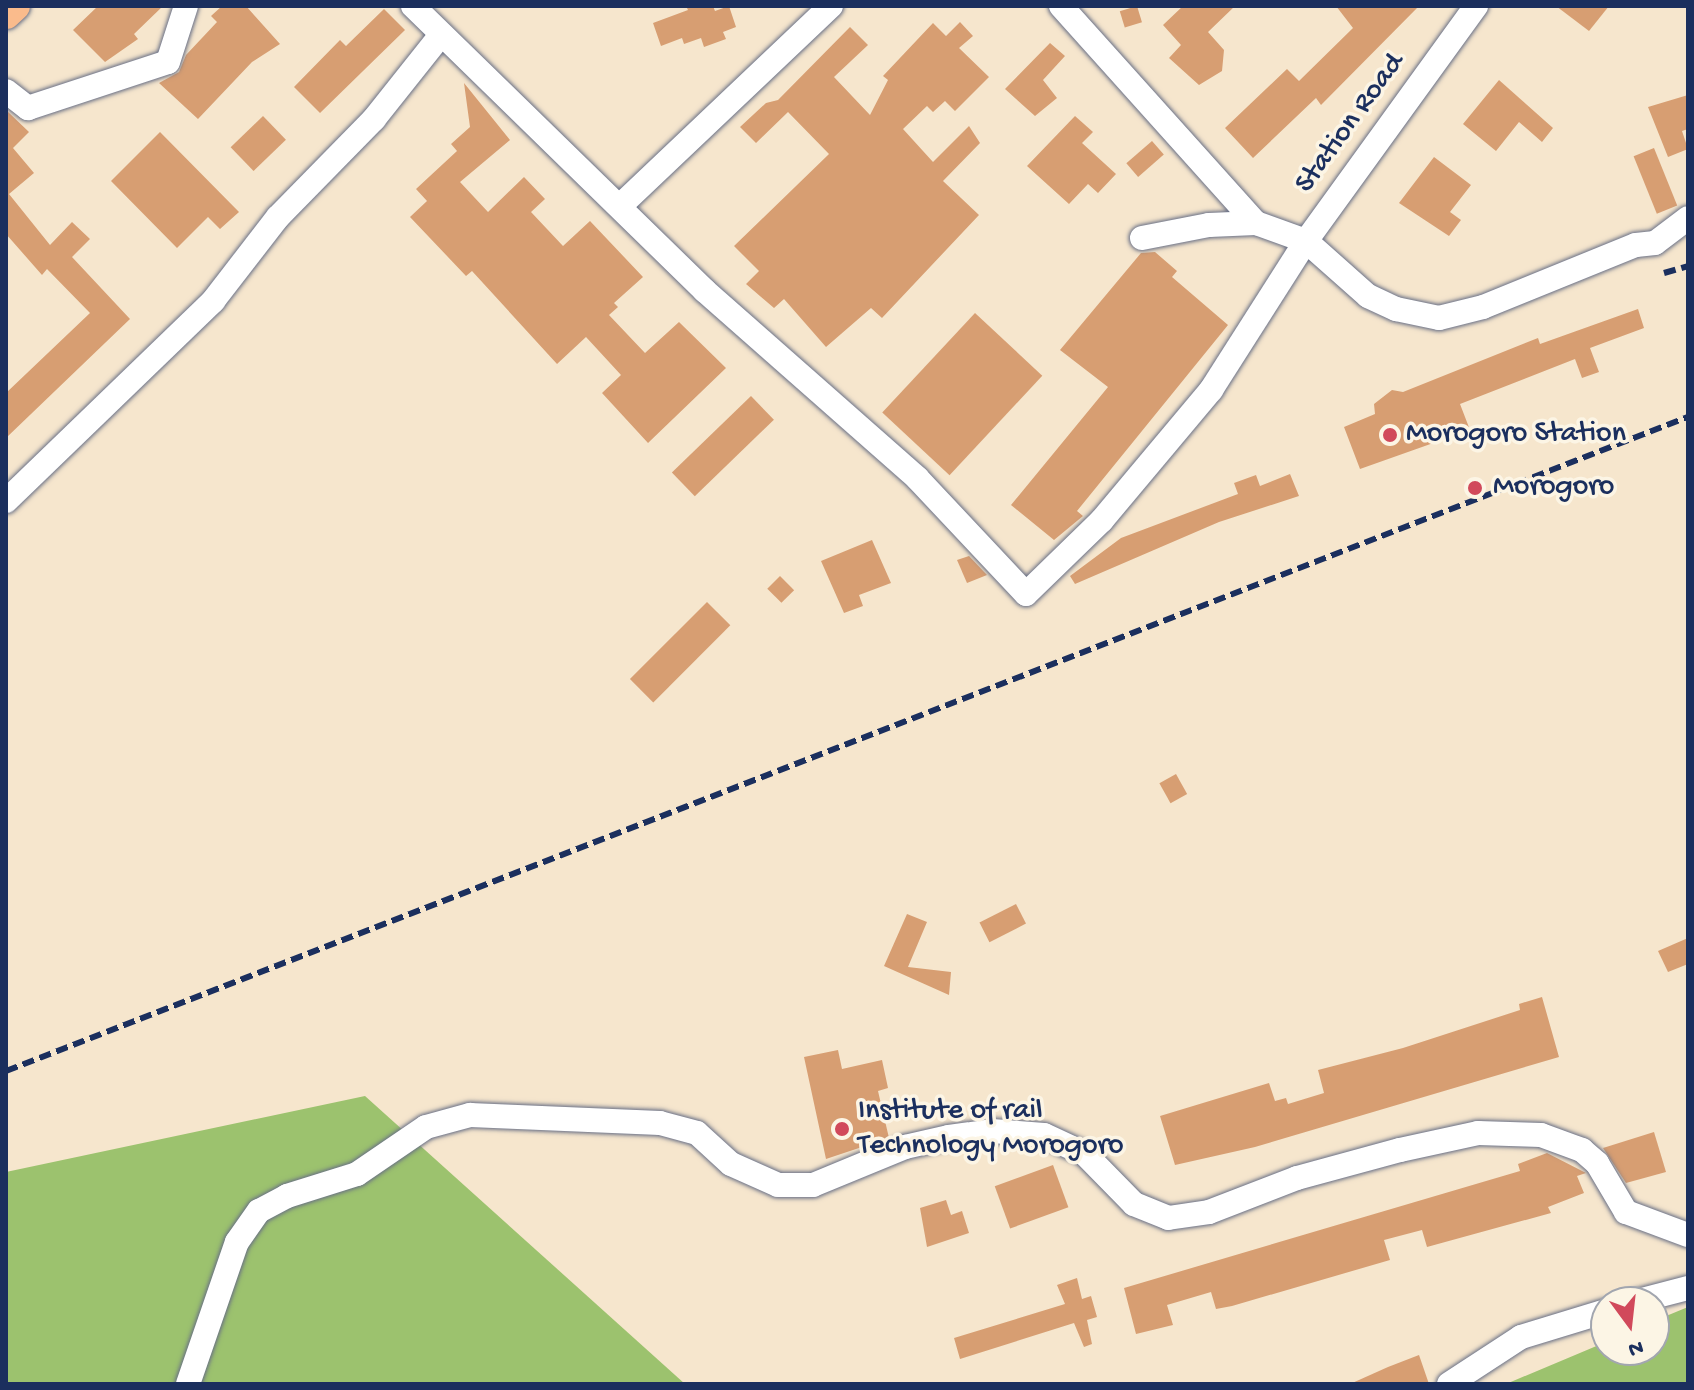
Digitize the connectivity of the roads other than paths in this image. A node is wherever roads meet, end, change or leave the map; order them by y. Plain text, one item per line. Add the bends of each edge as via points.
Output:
1 (15, 6) edge
2 (186, 6) edge
3 (413, 6) edge
4 (831, 6) edge
5 (1061, 6) edge
6 (1476, 6) edge
7 (6, 14) edge
8 (440, 36) junction
9 (6, 91) edge
10 (620, 206) junction
11 (1688, 218) edge
12 (1256, 223) junction
13 (1142, 238) dead end
14 (1306, 241) junction
15 (6, 501) edge
16 (1688, 1235) edge
17 (1590, 1316) edge
18 (188, 1384) edge
19 (1449, 1384) edge

1 - 7 main road
2 - 9 street via 168,62 28,108
3 - 8 street
4 - 10 street
5 - 12 street
6 - 14 street, Station Road
8 - 10 street
8 - 15 street via 391,99 278,217 213,301
10 - 14 street, Station Road via 715,300 917,478 1026,594 1102,520 1193,412 1284,282
11 - 14 street via 1655,243 1636,245 1509,299 1439,318 1396,309 1368,296
12 - 13 street via 1209,225
12 - 14 street
16 - 18 street via 1626,1212 1597,1163 1582,1150 1541,1135 1478,1133 1400,1150 1297,1178 1209,1212 1168,1218 1134,1204 1085,1154 1044,1135 992,1131 949,1137 905,1147 813,1185 778,1185 731,1164 697,1133 660,1123 470,1115 426,1127 357,1174 287,1196 259,1211 237,1242
17 - 19 street via 1521,1337

